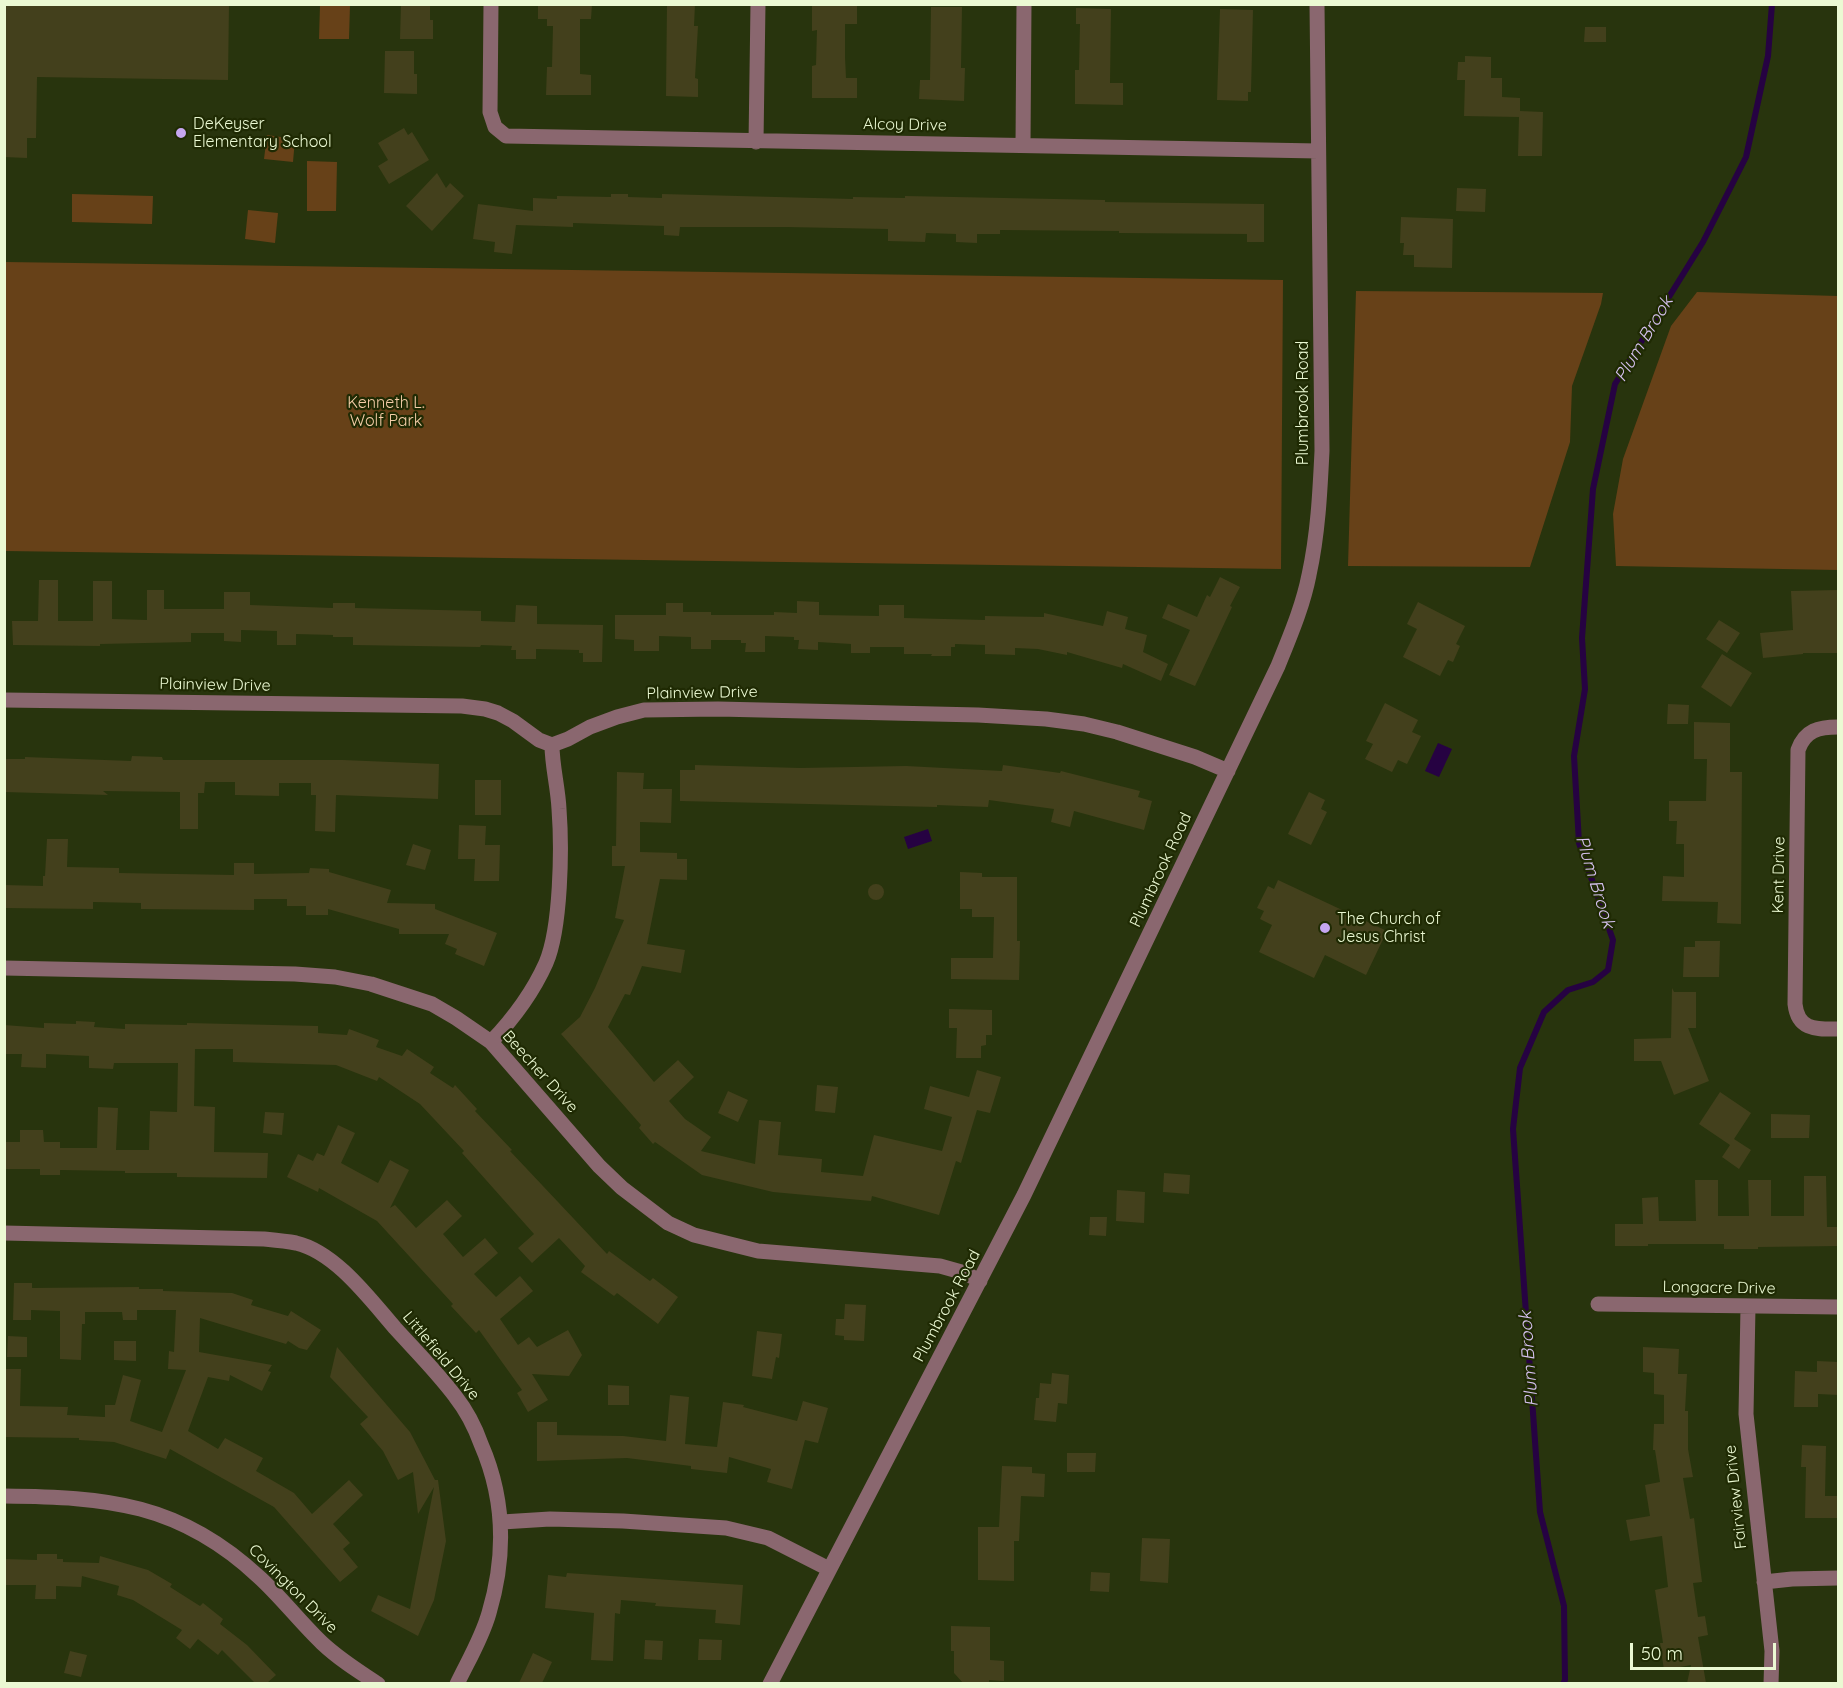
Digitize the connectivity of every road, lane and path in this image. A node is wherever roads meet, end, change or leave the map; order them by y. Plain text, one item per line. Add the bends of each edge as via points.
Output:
1 (491, 4) edge
2 (758, 4) edge
3 (1024, 4) edge
4 (1317, 4) edge
5 (756, 142) junction
6 (1023, 145) junction
7 (1318, 151) junction
8 (4, 700) edge
9 (1839, 727) edge
10 (552, 745) junction
11 (1228, 771) junction
12 (4, 968) edge
13 (1839, 1029) edge
14 (491, 1042) junction
15 (4, 1233) edge
16 (980, 1281) junction
17 (1598, 1304) dead end
18 (1748, 1307) junction
19 (1839, 1307) edge
20 (4, 1496) edge
21 (502, 1522) junction
22 (829, 1569) junction
23 (1839, 1578) edge
24 (1764, 1582) junction
25 (378, 1683) edge
26 (457, 1683) edge
27 (770, 1683) edge
28 (1771, 1683) edge

1 - 5 street, Alcoy Drive via 490,112 495,127 506,136
2 - 5 street
3 - 6 street
4 - 7 street, Plumbrook Road
5 - 6 street, Alcoy Drive
6 - 7 street, Alcoy Drive
7 - 11 street, Plumbrook Road via 1322,451 1315,539 1297,618
8 - 10 street, Plainview Drive via 462,706 498,713
9 - 13 street, Kent Drive via 1814,729 1798,750 1795,1004 1804,1024
10 - 11 street, Plainview Drive via 590,727 644,710 978,715 1095,727
10 - 14 street via 560,825 558,900 552,941 532,990
11 - 16 street, Plumbrook Road
12 - 14 street, Beecher Drive via 335,977 432,1004
14 - 16 street, Beecher Drive via 599,1166 668,1223 694,1235 758,1251 940,1266
15 - 21 street, Littlefield Drive via 264,1239 297,1243 321,1254 360,1289 456,1397 474,1425 489,1462
16 - 22 street, Plumbrook Road
17 - 18 street, Longacre Drive
18 - 19 street, Longacre Drive
18 - 24 street, Fairview Drive via 1746,1414
20 - 25 street, Covington Drive via 105,1501 158,1514 196,1531 261,1578 345,1664
21 - 22 street via 550,1519 726,1528 768,1538
21 - 26 street, Littlefield Drive via 500,1563 489,1615
22 - 27 street, Plumbrook Road
23 - 24 street
24 - 28 street, Fairview Drive via 1772,1651

